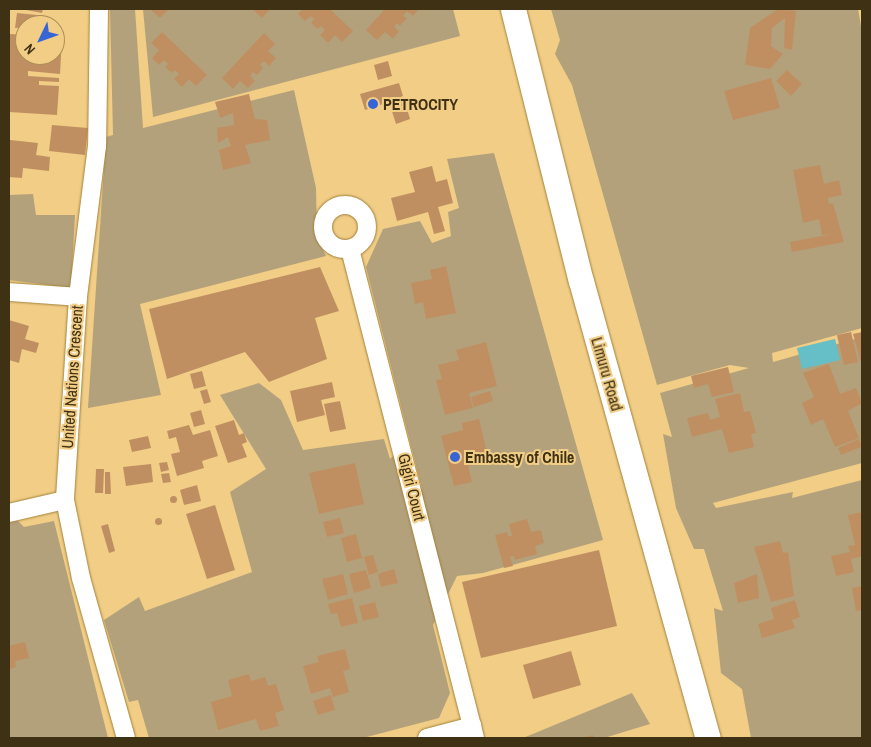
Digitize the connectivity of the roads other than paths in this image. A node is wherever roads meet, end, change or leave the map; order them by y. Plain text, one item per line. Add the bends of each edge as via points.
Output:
1 (99, 9) edge
2 (513, 9) edge
3 (350, 249) dead end
4 (9, 292) edge
5 (78, 297) junction
6 (65, 500) junction
7 (9, 513) edge
8 (473, 732) edge
9 (126, 738) edge
10 (427, 738) edge
11 (708, 738) edge

1 - 5 street, United Nations Crescent via 97,146
2 - 11 main road, Limuru Road via 581,281
3 - 8 street, Gigiri Court
4 - 5 street
5 - 6 street, United Nations Crescent
6 - 7 street
6 - 9 street, United Nations Crescent via 79,570
8 - 10 street, Gigiri Court

